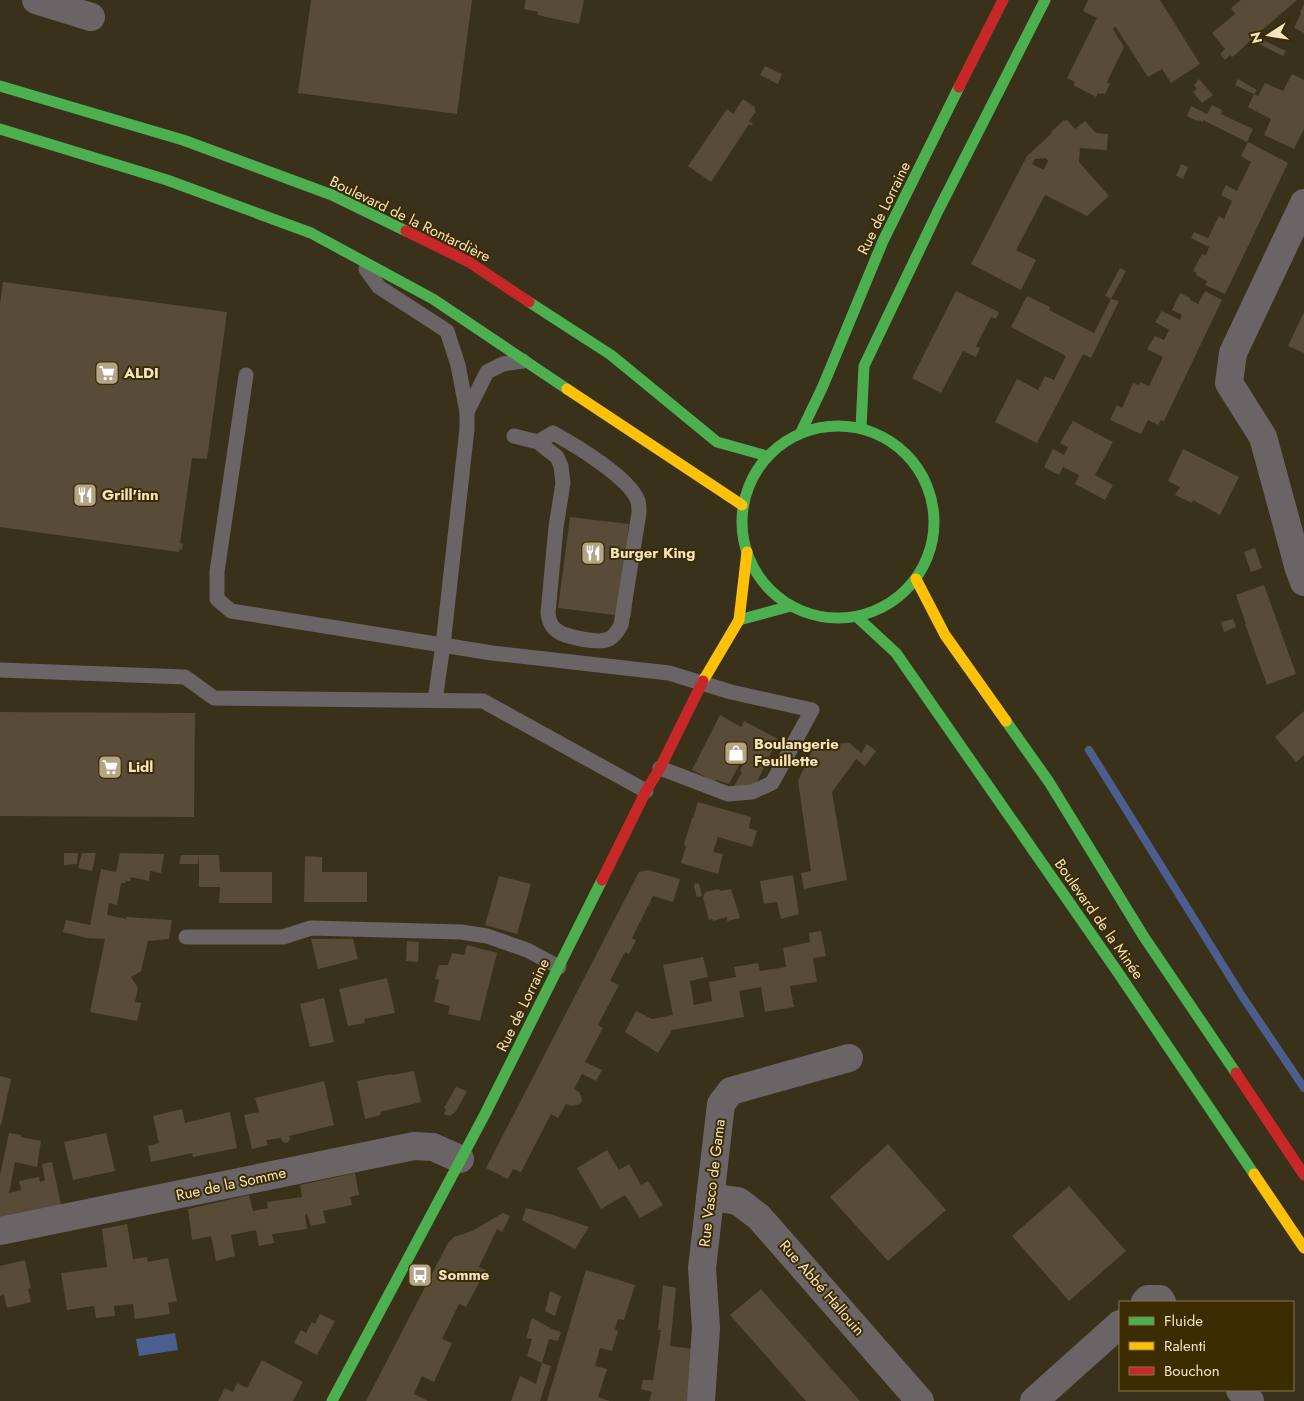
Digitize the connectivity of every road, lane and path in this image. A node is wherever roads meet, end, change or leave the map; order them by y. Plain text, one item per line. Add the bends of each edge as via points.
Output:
1 (36, 0) edge
2 (1003, 0) edge
3 (1045, 0) edge
4 (91, 17) dead end
5 (0, 86) edge
6 (0, 129) edge
7 (1304, 203) edge
8 (360, 260) junction
9 (526, 360) junction
10 (246, 375) dead end
11 (467, 412) junction
12 (861, 428) junction
13 (801, 432) junction
14 (514, 436) dead end
15 (538, 442) junction
16 (767, 456) junction
17 (742, 505) junction
18 (747, 552) junction
19 (916, 579) junction
20 (1304, 582) edge
21 (791, 606) junction
22 (857, 617) junction
23 (739, 620) junction
24 (442, 645) junction
25 (0, 670) edge
26 (700, 684) junction
27 (435, 700) junction
28 (660, 768) junction
29 (646, 791) junction
30 (186, 938) dead end
31 (559, 967) junction
32 (849, 1058) dead end
33 (460, 1159) junction
34 (1304, 1175) edge
35 (710, 1197) junction
36 (0, 1231) edge
37 (1304, 1248) edge
38 (1146, 1301) edge
39 (1161, 1301) edge
40 (1119, 1325) edge
41 (1241, 1391) edge
42 (332, 1401) edge
43 (701, 1401) edge
44 (920, 1401) edge
45 (1034, 1401) edge
46 (1250, 1401) edge

1 - 4 street
2 - 13 main road, Rue de Lorraine via 883,241
3 - 12 main road via 864,366
5 - 16 main road, Boulevard de la Rontardière via 183,140 332,195 469,262 611,355 717,442
6 - 8 main road via 176,183 311,233
7 - 20 street via 1233,353 1229,383 1263,437
8 - 9 main road via 433,299
8 - 11 lane via 380,287 447,331 458,365
9 - 11 lane via 503,364 487,372
9 - 17 main road
10 - 24 lane via 217,572 217,599 231,611
11 - 24 lane
12 - 13 main road via 830,425
12 - 19 main road via 890,440 913,461 928,488 934,519 930,550
13 - 16 main road via 782,442
14 - 15 lane
15 - 15 lane via 557,457 563,483 548,613 550,624 566,636 608,640 621,625 639,513 638,501 631,489 580,448 553,433
16 - 17 main road via 751,478
17 - 18 main road via 742,533
18 - 21 main road via 764,585
18 - 23 main road, Rue de Lorraine
19 - 22 main road via 900,596
19 - 34 main road, Boulevard de la Minée via 946,636 1049,782 1144,936
21 - 22 main road via 806,614 831,619
21 - 23 main road
22 - 37 main road, Boulevard de la Minée via 896,653
23 - 26 main road, Rue de Lorraine
24 - 26 lane via 669,673
24 - 27 lane
25 - 27 lane via 185,678 214,698
26 - 28 main road, Rue de Lorraine
26 - 28 lane via 812,710 772,783 752,792 728,794
27 - 29 lane via 483,701
28 - 29 main road, Rue de Lorraine
29 - 31 main road, Rue de Lorraine
30 - 31 lane via 284,937 312,928 462,932 488,936 527,950
31 - 33 main road, Rue de Lorraine
32 - 35 street, Rue Vasco de Gama via 731,1091 721,1104
33 - 36 street, Rue de la Somme via 432,1147 414,1146
33 - 42 main road, Rue de Lorraine
35 - 43 street, Rue Vasco de Gama via 702,1268 706,1328
35 - 44 street, Rue Abbé Hallouin via 738,1201 759,1217
38 - 39 street
40 - 45 street
41 - 46 street

